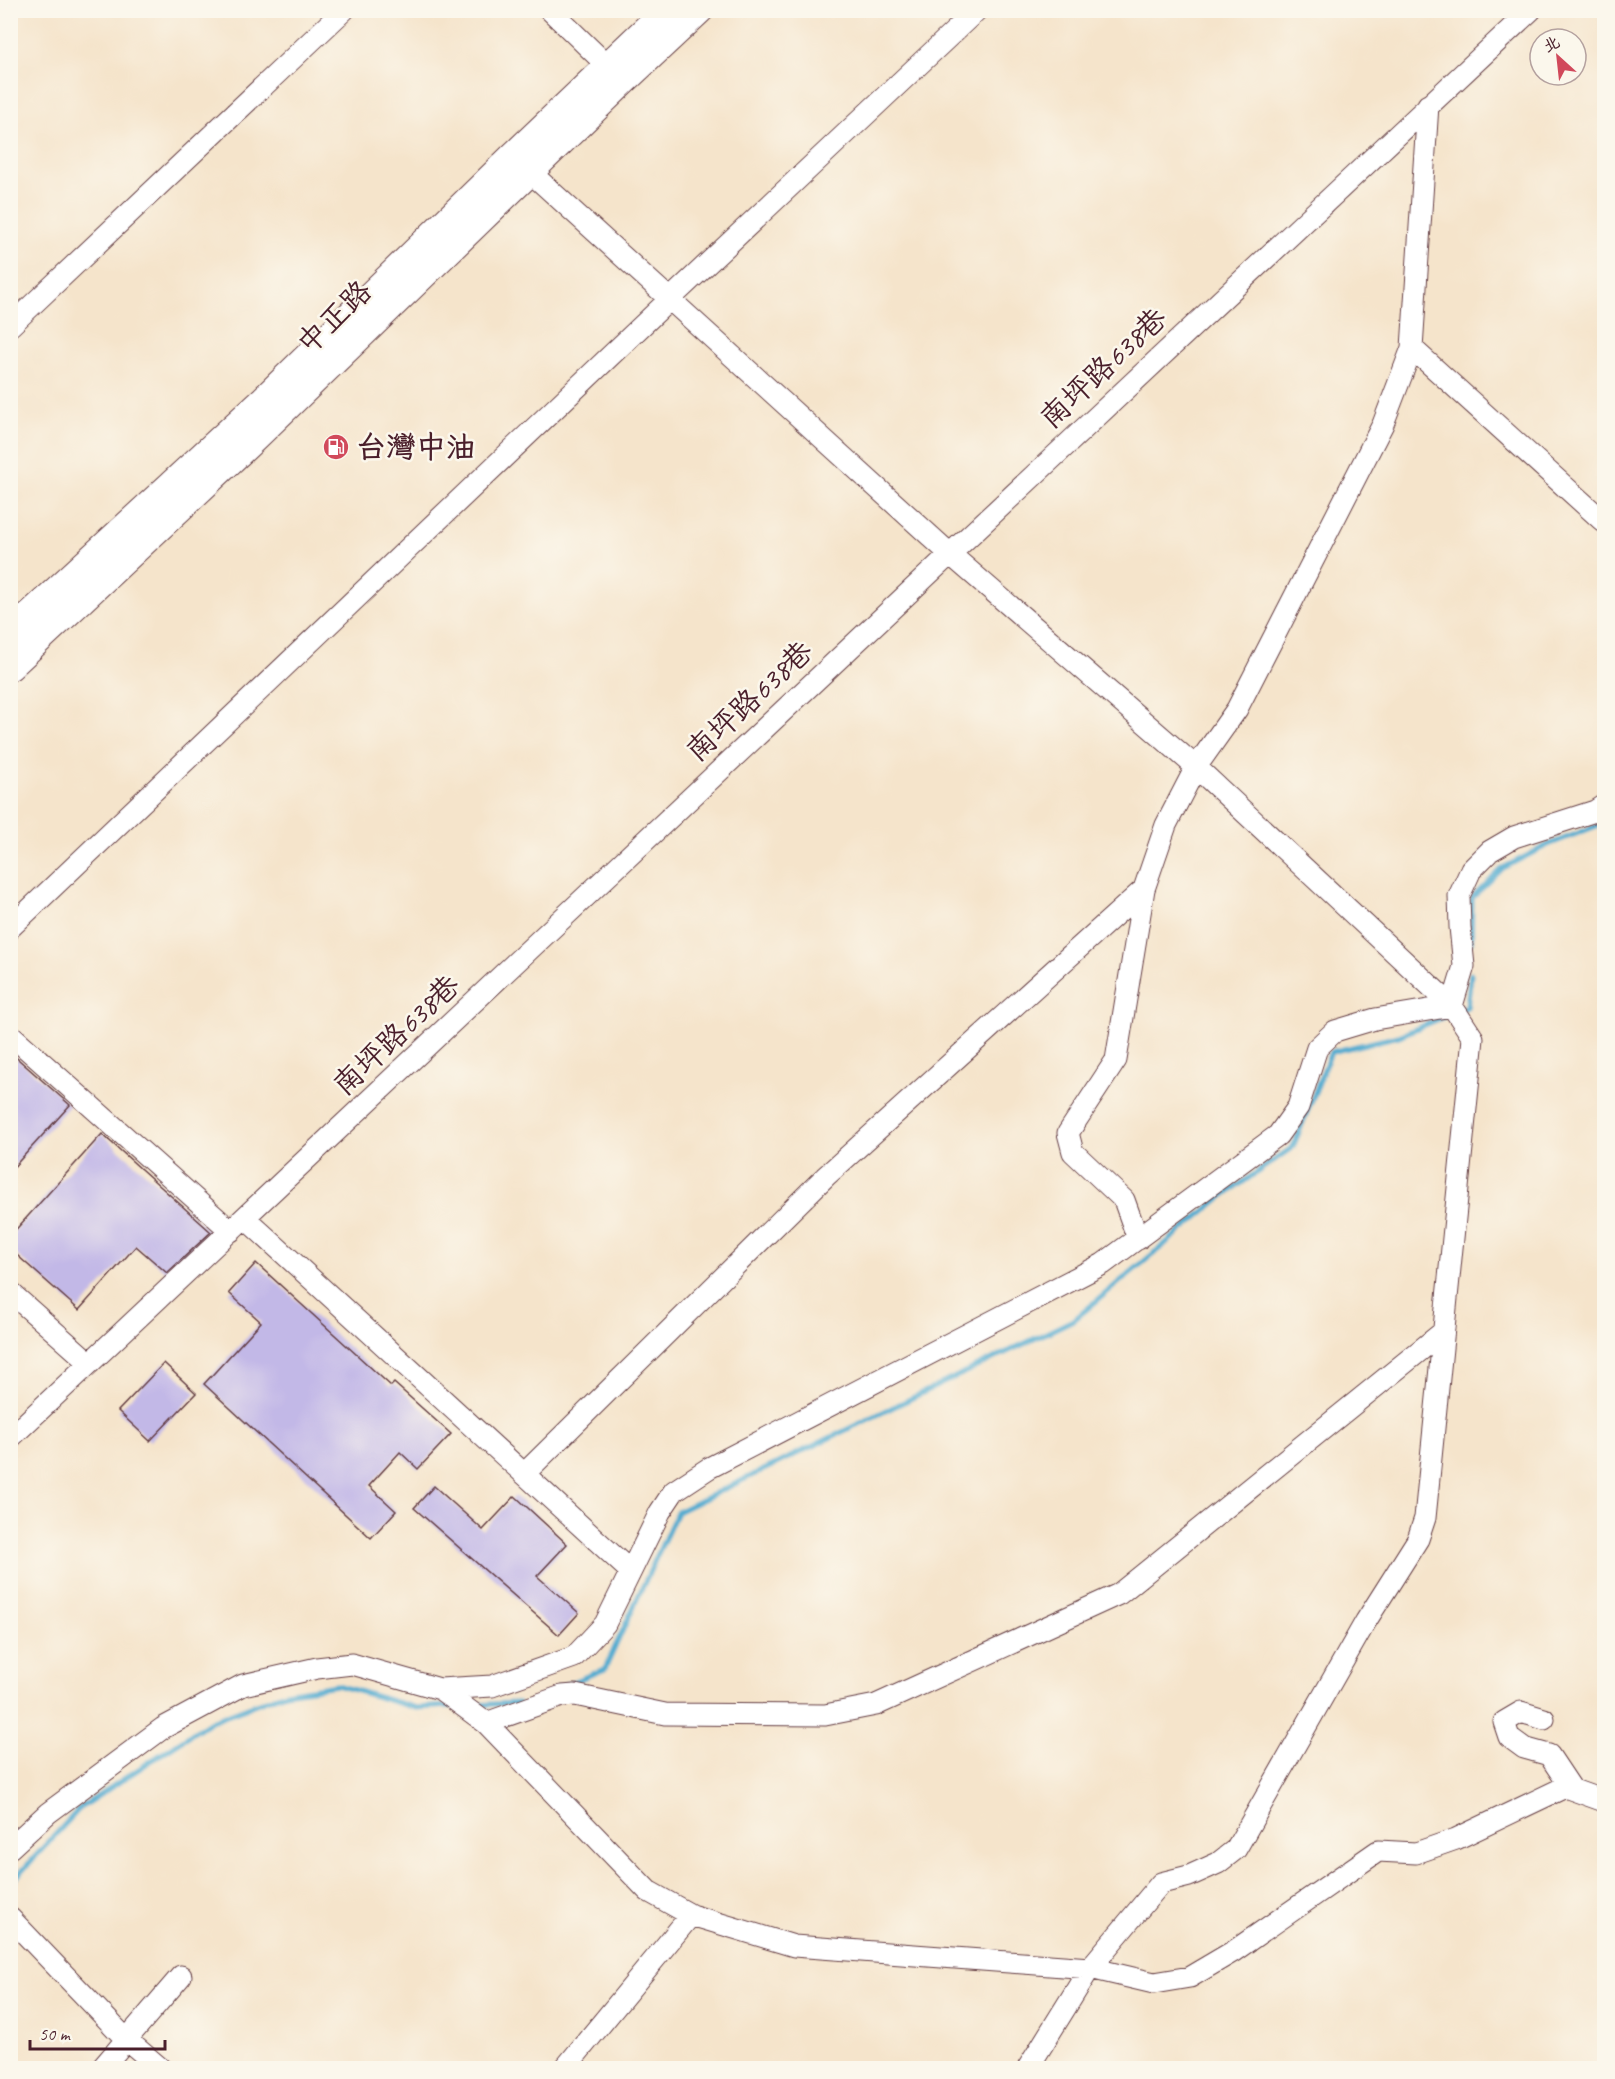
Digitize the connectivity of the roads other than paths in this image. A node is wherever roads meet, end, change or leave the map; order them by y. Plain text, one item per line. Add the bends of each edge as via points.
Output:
1 (344, 10) edge
2 (550, 10) edge
3 (666, 10) edge
4 (700, 10) edge
5 (977, 10) edge
6 (1531, 10) edge
7 (615, 73) junction
8 (1428, 105) junction
9 (521, 165) junction
10 (670, 299) junction
11 (10, 326) edge
12 (1412, 348) junction
13 (1605, 522) edge
14 (950, 554) junction
15 (10, 633) edge
16 (10, 667) edge
17 (1196, 767) junction
18 (1605, 805) edge
19 (1144, 888) junction
20 (10, 928) edge
21 (1452, 1006) junction
22 (10, 1034) edge
23 (238, 1225) junction
24 (1138, 1239) junction
25 (10, 1292) edge
26 (1443, 1332) junction
27 (90, 1362) junction
28 (10, 1438) edge
29 (524, 1474) junction
30 (630, 1571) junction
31 (440, 1689) junction
32 (1544, 1719) dead end
33 (486, 1723) junction
34 (1571, 1788) junction
35 (1605, 1801) edge
36 (10, 1848) edge
37 (691, 1916) junction
38 (10, 1918) edge
39 (1090, 1968) junction
40 (181, 1976) dead end
41 (126, 2039) junction
42 (102, 2068) edge
43 (160, 2068) edge
44 (565, 2068) edge
45 (1028, 2068) edge

1 - 11 street
2 - 7 street
3 - 7 main road, 中正路
4 - 7 main road, 中正路
5 - 10 street
6 - 8 street, 南坪路638巷
7 - 9 main road, 中正路
8 - 12 street
8 - 14 street, 南坪路638巷
9 - 10 street
9 - 15 main road, 中正路
9 - 16 main road, 中正路 via 254,439
10 - 14 street
10 - 20 street
12 - 13 street
12 - 17 street via 1383,424 1237,709
14 - 17 street
14 - 23 street, 南坪路638巷
17 - 19 street via 1166,825
17 - 21 street
18 - 21 street via 1514,837 1490,851 1471,870 1459,896 1464,966
19 - 24 street via 1116,1060 1068,1133 1073,1152 1124,1200
19 - 29 street via 826,1176
21 - 24 street via 1375,1019 1335,1031 1317,1048 1298,1107 1278,1135
21 - 26 street via 1473,1038
22 - 23 street
23 - 27 street, 南坪路638巷
23 - 29 street
24 - 30 street via 1103,1264 709,1468 674,1491
25 - 27 street
26 - 33 street via 1119,1594 876,1705 825,1715 665,1714 575,1695
26 - 39 street via 1425,1518 1418,1539 1366,1621 1236,1849 1218,1863 1161,1883
27 - 28 street, 南坪路638巷
29 - 30 street
30 - 31 street via 605,1624 573,1657 492,1686
31 - 33 street
31 - 36 street via 352,1664 243,1685 163,1728 48,1813
32 - 34 street via 1521,1712 1504,1722 1509,1737 1524,1748 1549,1755
33 - 37 street via 648,1891
34 - 35 street
34 - 39 street via 1553,1792 1456,1839 1416,1853 1378,1851 1190,1977 1154,1983
37 - 39 street via 794,1946
37 - 44 street
38 - 41 street
39 - 45 street
40 - 41 street
41 - 42 street
41 - 43 street

